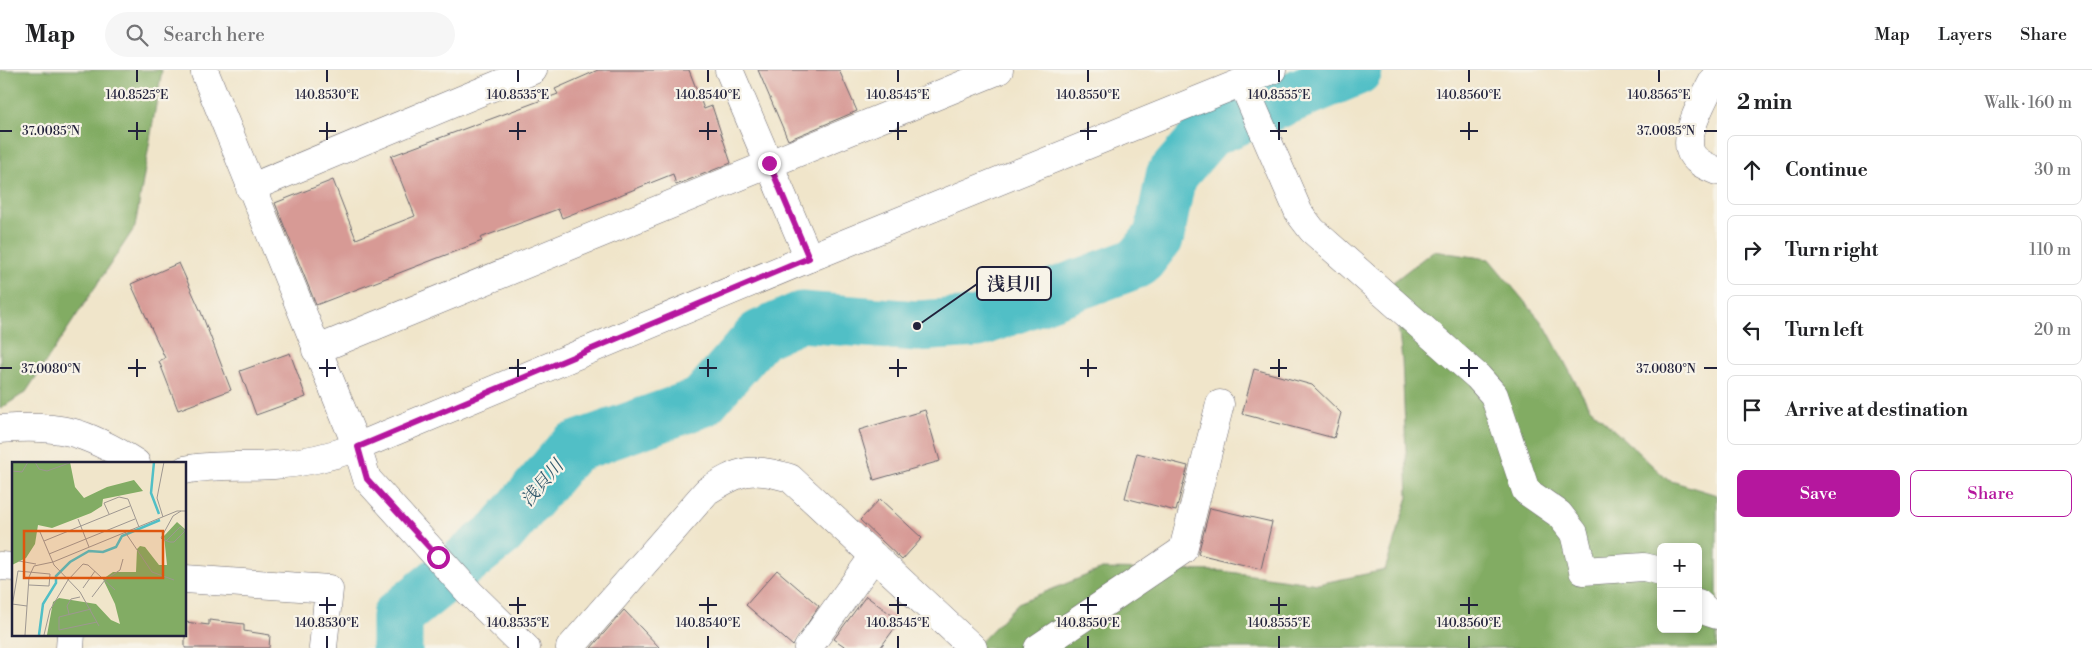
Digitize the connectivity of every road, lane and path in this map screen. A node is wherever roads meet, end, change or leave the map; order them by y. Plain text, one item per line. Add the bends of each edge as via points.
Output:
1 (533, 70) edge
2 (729, 70) edge
3 (999, 70) edge
4 (1272, 70) edge
5 (205, 73) dead end
6 (1717, 74) edge
7 (1251, 104) junction
8 (769, 163) junction
9 (1717, 171) edge
10 (250, 188) junction
11 (809, 258) junction
12 (316, 350) junction
13 (1220, 404) dead end
14 (0, 429) edge
15 (358, 447) junction
16 (134, 462) edge
17 (186, 470) edge
18 (874, 556) junction
19 (1657, 570) edge
20 (186, 578) edge
21 (1702, 606) edge
22 (1717, 615) edge
23 (523, 645) edge
24 (323, 648) edge
25 (570, 648) edge
26 (808, 648) edge
27 (973, 648) edge
28 (1038, 648) edge

1 - 10 street
2 - 8 street
3 - 8 street
4 - 7 street
5 - 10 street
6 - 9 street via 1689,134 1690,151 1702,165
7 - 11 street
7 - 19 street via 1300,212 1312,230 1478,377 1494,395 1526,490 1559,514 1574,533 1583,571 1644,567
8 - 11 street
8 - 12 street
10 - 12 street
11 - 15 street
12 - 15 street
13 - 28 street via 1184,550
14 - 16 street via 37,426 72,431 105,444
15 - 17 street via 319,460 274,465 203,466
15 - 23 street via 367,479 470,594
18 - 25 street via 790,478 772,472 750,471 732,476 707,492
18 - 26 street
18 - 27 street
20 - 24 street via 329,589
21 - 22 street

